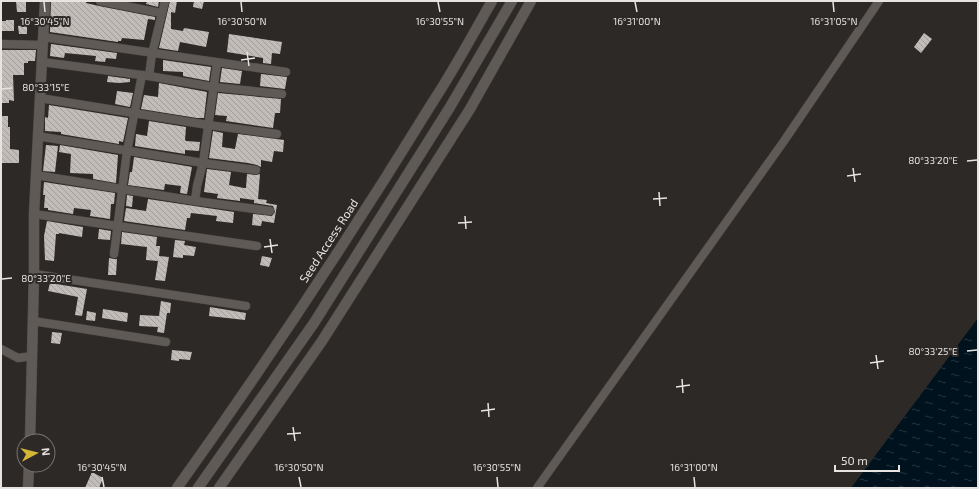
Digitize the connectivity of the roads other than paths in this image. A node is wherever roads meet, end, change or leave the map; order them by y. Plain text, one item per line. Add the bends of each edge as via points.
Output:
1 (45, 1) edge
2 (100, 1) edge
3 (165, 1) edge
4 (492, 1) edge
5 (512, 1) edge
6 (531, 1) edge
7 (879, 1) edge
8 (161, 13) junction
9 (42, 41) junction
10 (1, 44) edge
11 (152, 54) junction
12 (42, 62) junction
13 (217, 63) junction
14 (286, 72) dead end
15 (145, 75) junction
16 (213, 87) junction
17 (282, 94) dead end
18 (40, 98) junction
19 (134, 113) junction
20 (208, 125) junction
21 (277, 134) dead end
22 (37, 136) junction
23 (127, 151) junction
24 (203, 163) junction
25 (256, 170) dead end
26 (36, 175) junction
27 (122, 188) junction
28 (195, 201) junction
29 (270, 211) dead end
30 (34, 214) junction
31 (116, 226) junction
32 (257, 246) dead end
33 (114, 254) dead end
34 (34, 274) junction
35 (246, 306) dead end
36 (33, 321) junction
37 (166, 342) dead end
38 (1, 349) edge
39 (33, 356) junction
40 (30, 433) edge
41 (29, 473) edge
42 (28, 488) edge
43 (177, 488) edge
44 (198, 488) edge
45 (219, 488) edge
46 (537, 488) edge

1 - 9 street
2 - 8 street
3 - 8 street
4 - 43 street, Seed Access Road via 435,99 304,304
5 - 44 street via 450,107 314,323
6 - 45 street via 470,109 322,341
7 - 46 street via 784,141
8 - 11 street
9 - 10 street
9 - 11 street
9 - 12 street
11 - 13 street
11 - 15 street
12 - 15 street
12 - 18 street
13 - 14 street
13 - 16 street
15 - 16 street
15 - 19 street
16 - 17 street
16 - 20 street
18 - 19 street
18 - 22 street
19 - 20 street
19 - 23 street
20 - 21 street
20 - 24 street
22 - 23 street
22 - 26 street
23 - 24 street
23 - 27 street
24 - 25 street
24 - 28 street
26 - 27 street
26 - 30 street
27 - 28 street
27 - 31 street
28 - 29 street
30 - 31 street
30 - 34 street
31 - 32 street
31 - 33 street
34 - 35 street
34 - 36 street
36 - 37 street
36 - 39 street
38 - 39 street via 18,358
39 - 40 street
41 - 42 street

